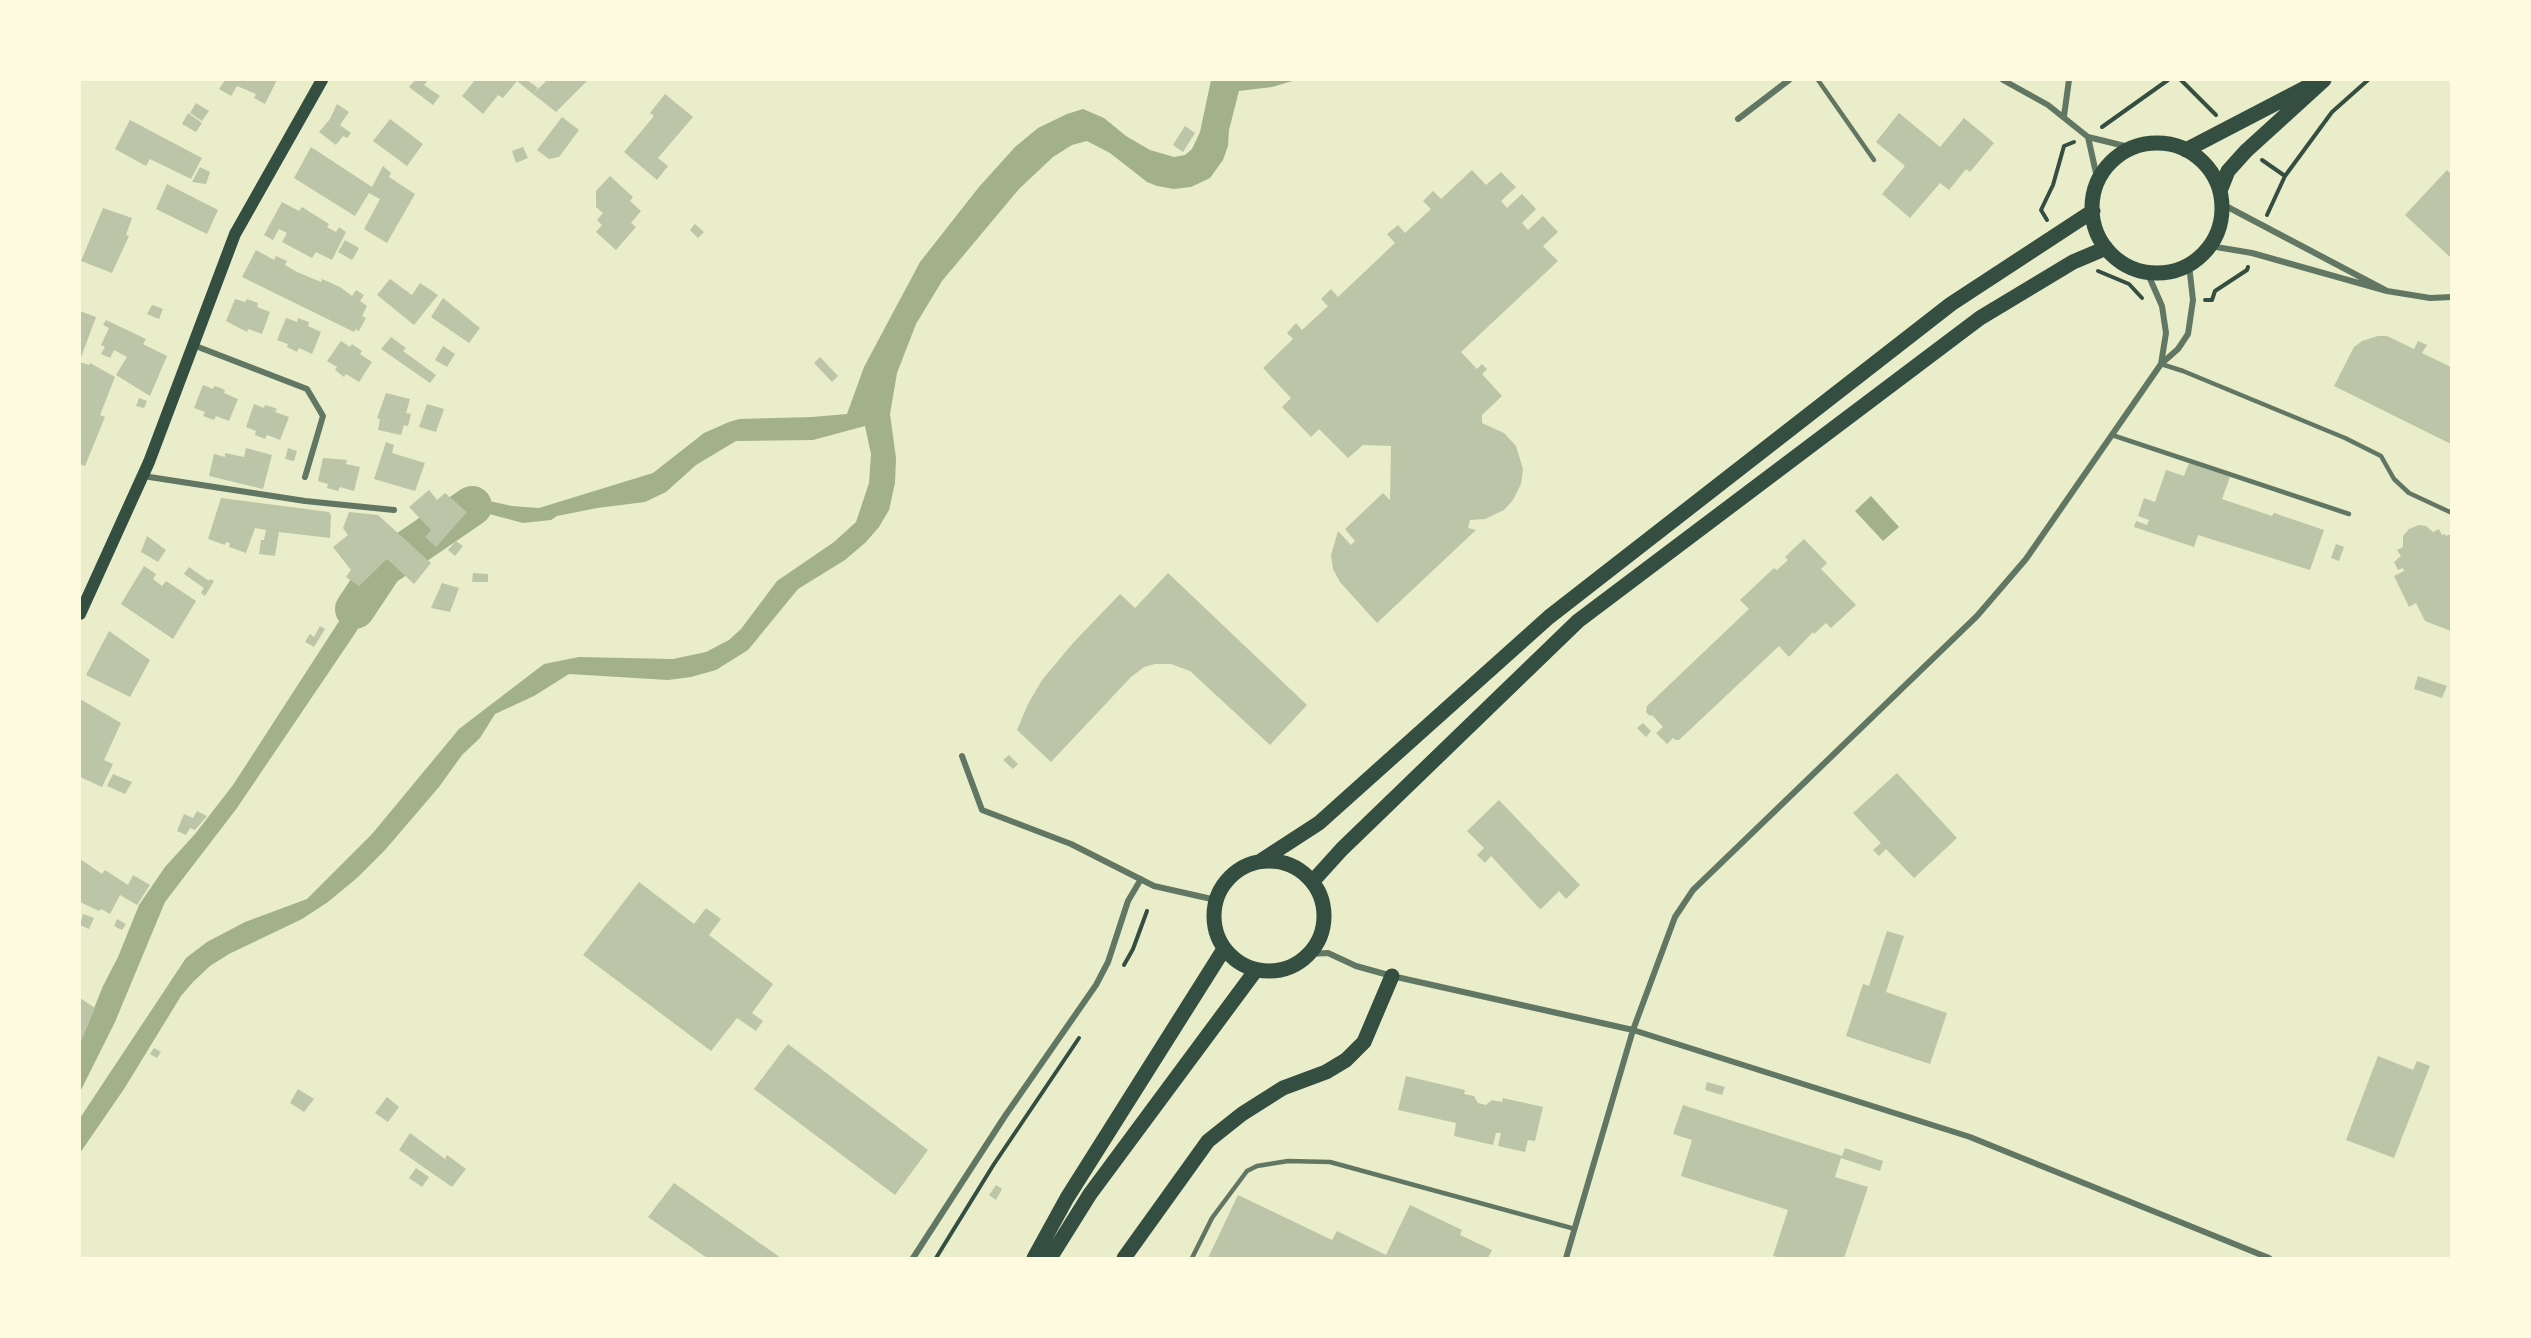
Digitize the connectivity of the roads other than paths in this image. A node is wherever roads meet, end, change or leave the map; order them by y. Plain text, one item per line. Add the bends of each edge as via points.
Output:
1 (322, 80) edge
2 (1789, 80) edge
3 (1818, 80) edge
4 (2069, 80) edge
5 (2323, 80) edge
6 (2008, 81) edge
7 (2064, 116) junction
8 (1738, 119) dead end
9 (2088, 137) junction
10 (2133, 148) junction
11 (2186, 150) junction
12 (1874, 160) dead end
13 (2098, 182) junction
14 (2221, 197) junction
15 (2092, 211) junction
16 (2210, 246) junction
17 (2106, 248) junction
18 (2189, 265) junction
19 (2147, 272) junction
20 (2387, 291) junction
21 (2451, 297) edge
22 (192, 345) junction
23 (2161, 364) junction
24 (2112, 435) junction
25 (142, 476) junction
26 (305, 477) dead end
27 (394, 510) dead end
28 (2349, 513) dead end
29 (2451, 513) edge
30 (80, 614) edge
31 (962, 756) dead end
32 (1262, 860) junction
33 (1141, 879) junction
34 (1313, 881) junction
35 (1216, 900) junction
36 (1224, 949) junction
37 (1310, 954) junction
38 (1257, 970) junction
39 (1392, 976) junction
40 (1633, 1030) junction
41 (1575, 1228) junction
42 (912, 1258) edge
43 (1034, 1258) edge
44 (1050, 1258) edge
45 (1125, 1258) edge
46 (1192, 1258) edge
47 (1566, 1258) edge
48 (2269, 1258) edge

1 - 22 main road via 235,234
2 - 8 street
3 - 12 lane
4 - 7 street
5 - 11 main road
5 - 14 main road via 2228,171
6 - 7 street
7 - 9 street
9 - 10 street
9 - 13 street
10 - 11 main road via 2168,144
10 - 13 main road via 2118,156
11 - 14 main road via 2212,174
13 - 15 main road
14 - 16 main road via 2217,233
14 - 20 street via 2262,225
15 - 17 main road
15 - 32 main road via 1951,304 1558,610 1319,823
16 - 18 main road
16 - 20 street via 2252,253
17 - 19 main road via 2124,264
17 - 34 main road via 2073,262 1980,318 1578,621
18 - 19 main road via 2176,271
18 - 23 street via 2193,300 2188,334
19 - 23 street via 2162,306 2166,333
20 - 21 street
22 - 25 main road
22 - 26 street via 307,389 323,416
23 - 24 street
23 - 29 lane via 2313,424 2381,456 2409,493
24 - 28 lane
24 - 40 street via 2026,559 1977,616 1693,891 1675,917
25 - 27 street
25 - 30 main road
31 - 33 street via 982,810 1071,844
32 - 34 main road via 1281,861 1298,868
32 - 35 main road via 1233,873
33 - 35 street via 1154,886
33 - 42 street via 1128,901 1108,962 1096,985
34 - 37 main road via 1323,902 1324,926
35 - 36 main road via 1214,917
36 - 38 main road
36 - 43 main road via 1067,1198
37 - 38 main road via 1276,971
37 - 39 street via 1328,953
38 - 44 main road via 1090,1194
39 - 40 street
39 - 45 main road via 1364,1042 1326,1072 1283,1088 1208,1141
40 - 41 street
40 - 48 street via 1970,1137
41 - 46 lane via 1330,1162 1288,1161 1247,1171 1212,1218
41 - 47 street

